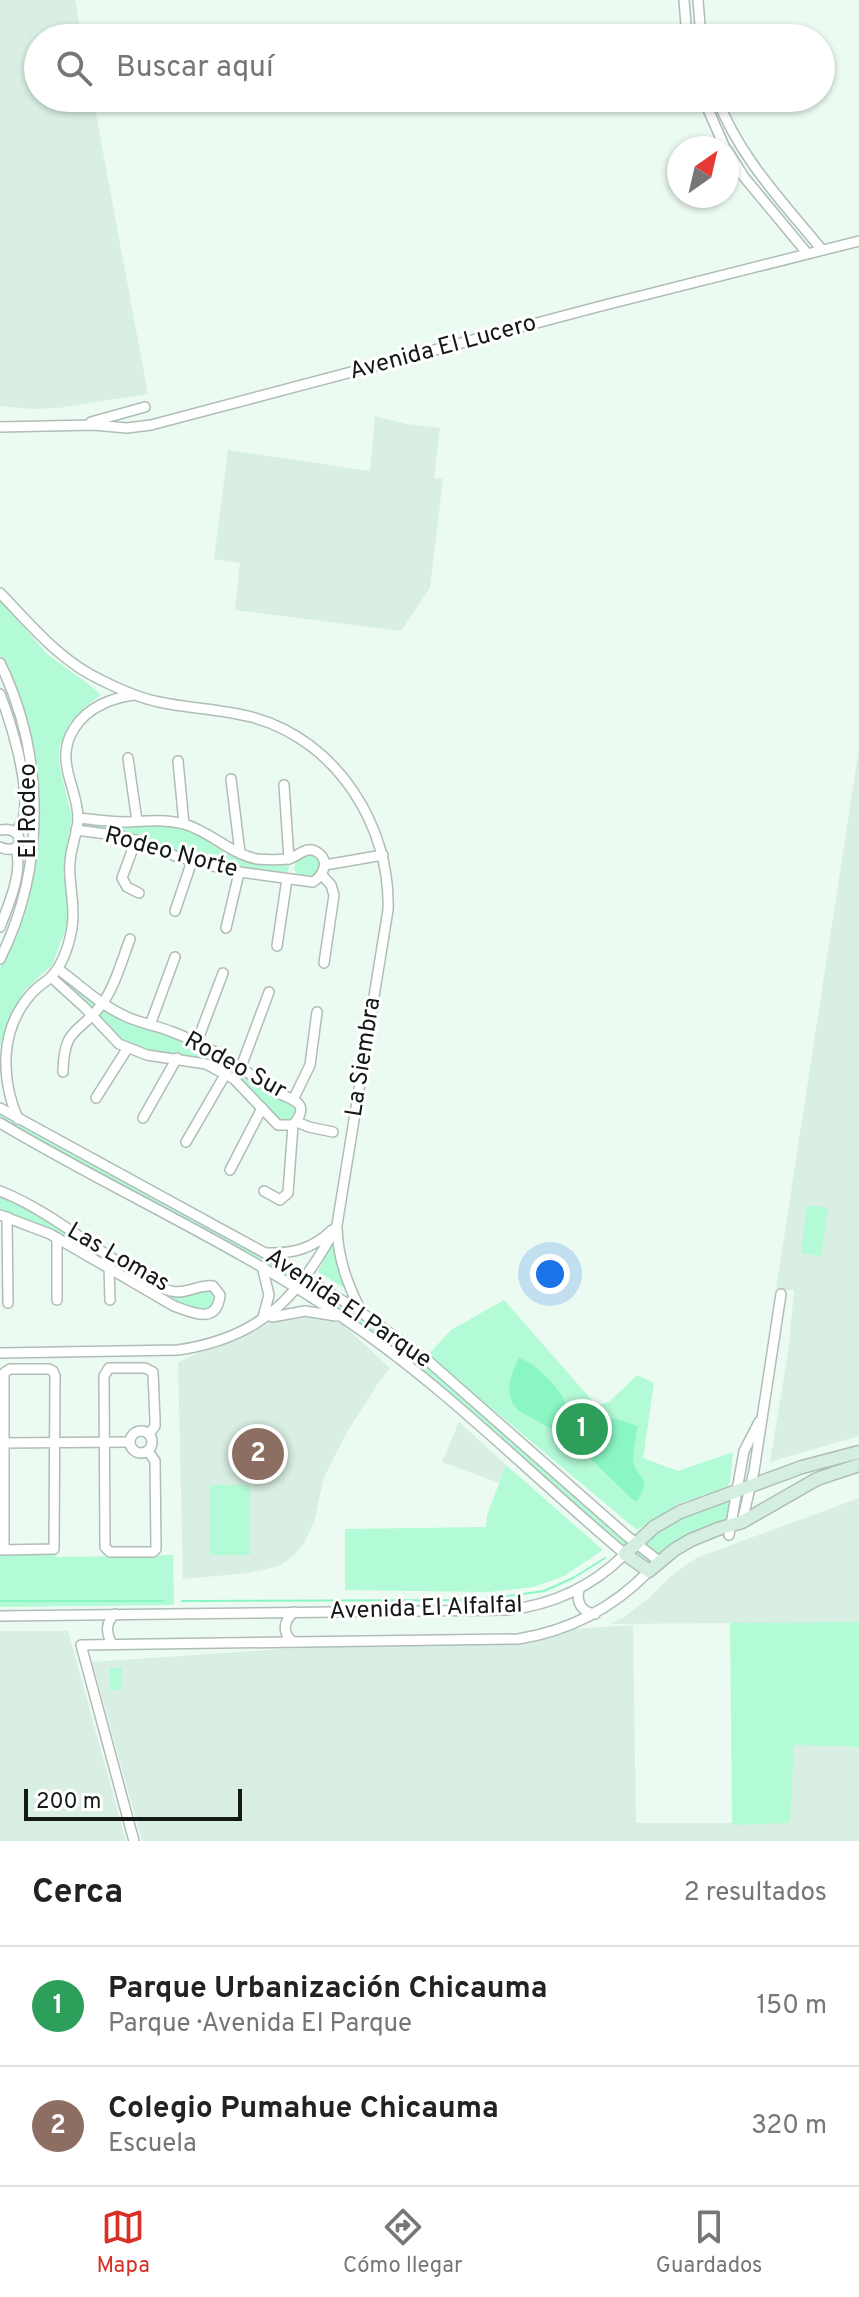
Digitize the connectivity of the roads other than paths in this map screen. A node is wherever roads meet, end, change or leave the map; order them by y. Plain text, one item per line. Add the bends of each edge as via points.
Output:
1 (684, 0) edge
2 (698, 0) edge
3 (686, 24) edge
4 (700, 24) edge
5 (709, 112) edge
6 (723, 112) edge
7 (720, 136) edge
8 (739, 168) edge
9 (859, 241) edge
10 (822, 250) junction
11 (807, 253) junction
12 (145, 407) dead end
13 (77, 425) junction
14 (0, 427) edge
15 (0, 593) edge
16 (0, 663) edge
17 (0, 694) edge
18 (136, 695) junction
19 (128, 758) dead end
20 (178, 761) dead end
21 (231, 779) dead end
22 (284, 785) dead end
23 (78, 818) junction
24 (132, 822) junction
25 (184, 824) junction
26 (0, 830) edge
27 (76, 830) junction
28 (16, 832) junction
29 (131, 839) junction
30 (0, 847) edge
31 (16, 848) junction
32 (240, 853) junction
33 (383, 855) junction
34 (257, 859) junction
35 (289, 859) junction
36 (192, 861) junction
37 (323, 870) junction
38 (239, 873) junction
39 (253, 875) junction
40 (287, 879) junction
41 (139, 893) dead end
42 (175, 911) dead end
43 (0, 927) edge
44 (226, 928) dead end
45 (130, 939) dead end
46 (277, 946) dead end
47 (175, 957) dead end
48 (0, 959) edge
49 (324, 963) dead end
50 (55, 973) junction
51 (223, 973) dead end
52 (269, 992) dead end
53 (103, 1003) junction
54 (317, 1012) dead end
55 (92, 1015) junction
56 (150, 1025) junction
57 (197, 1042) junction
58 (127, 1049) junction
59 (213, 1049) junction
60 (177, 1058) junction
61 (206, 1064) junction
62 (241, 1067) junction
63 (63, 1072) dead end
64 (225, 1075) junction
65 (96, 1098) dead end
66 (294, 1098) junction
67 (0, 1108) edge
68 (262, 1108) junction
69 (143, 1118) dead end
70 (18, 1119) junction
71 (0, 1123) edge
72 (295, 1123) junction
73 (333, 1132) dead end
74 (186, 1142) dead end
75 (230, 1170) dead end
76 (0, 1191) edge
77 (264, 1191) dead end
78 (37, 1210) junction
79 (4, 1216) edge
80 (29, 1225) junction
81 (337, 1225) junction
82 (57, 1238) junction
83 (265, 1253) junction
84 (111, 1264) junction
85 (263, 1269) junction
86 (306, 1278) junction
87 (298, 1289) junction
88 (781, 1294) dead end
89 (57, 1300) dead end
90 (110, 1300) dead end
91 (8, 1303) dead end
92 (362, 1313) junction
93 (343, 1318) junction
94 (261, 1320) junction
95 (404, 1341) junction
96 (0, 1353) edge
97 (393, 1353) junction
98 (439, 1371) junction
99 (428, 1381) junction
100 (2, 1391) edge
101 (763, 1415) junction
102 (149, 1434) junction
103 (105, 1442) junction
104 (129, 1442) junction
105 (2, 1443) edge
106 (55, 1443) junction
107 (148, 1451) junction
108 (529, 1451) junction
109 (859, 1452) edge
110 (520, 1462) junction
111 (859, 1465) edge
112 (751, 1485) junction
113 (736, 1490) junction
114 (734, 1527) junction
115 (636, 1543) junction
116 (2, 1550) edge
117 (625, 1554) junction
118 (660, 1562) junction
119 (649, 1571) junction
120 (579, 1590) junction
121 (294, 1612) junction
122 (115, 1614) junction
123 (595, 1614) junction
124 (0, 1616) edge
125 (293, 1642) junction
126 (112, 1644) junction
127 (134, 1841) edge

1 - 3 street
2 - 4 street
5 - 7 street
6 - 10 street via 752,165
8 - 11 street
9 - 10 street, Avenida El Lucero
10 - 11 street, Avenida El Lucero
11 - 13 street, Avenida El Lucero via 151,425
12 - 13 street, Avenida El Lucero
13 - 14 street, Avenida El Lucero
15 - 18 street, La Siembra via 75,665
16 - 48 street, El Rodeo via 25,729 34,812 26,884
17 - 28 street via 22,781 25,813
18 - 23 street, El Rodeo via 104,702 74,728 66,763
18 - 33 street, La Siembra via 238,714 301,738 348,783
19 - 24 street
20 - 25 street
21 - 32 street
22 - 35 street
23 - 24 street, Rodeo Norte
23 - 27 street, El Rodeo
24 - 25 street, Rodeo Norte
24 - 29 street
25 - 32 street, Rodeo Norte
26 - 28 street
27 - 29 street, Rodeo Norte
27 - 50 street, El Rodeo via 69,876 73,925
28 - 31 street
29 - 36 street, Rodeo Norte
29 - 41 street via 122,878
30 - 31 street
31 - 43 street via 17,872
32 - 34 street, Rodeo Norte
33 - 37 street
33 - 81 street, La Siembra via 388,910
34 - 35 street, Rodeo Norte
34 - 39 street via 261,866
35 - 37 street, Rodeo Norte via 311,850 320,855
36 - 38 street, Rodeo Norte
36 - 42 street
37 - 40 street, Rodeo Norte via 313,882
37 - 49 street via 334,895
38 - 39 street, Rodeo Norte
38 - 44 street
39 - 40 street, Rodeo Norte
40 - 46 street
45 - 53 street
47 - 56 street
50 - 53 street, Rodeo Sur
50 - 55 street, Rodeo Sur
50 - 70 street, El Rodeo via 31,993 9,1032 6,1071
51 - 57 street
52 - 62 street
53 - 55 street
53 - 56 street, Rodeo Sur
54 - 66 street via 310,1065
55 - 58 street, Rodeo Sur
55 - 63 street via 66,1045
56 - 57 street, Rodeo Sur
57 - 59 street, Rodeo Sur
58 - 60 street, Rodeo Sur
58 - 65 street
59 - 61 street
59 - 62 street, Rodeo Sur
60 - 61 street, Rodeo Sur
60 - 69 street
61 - 64 street, Rodeo Sur
62 - 66 street, Rodeo Sur via 276,1093
64 - 68 street, Rodeo Sur
64 - 74 street
66 - 72 street, Rodeo Sur via 301,1114
67 - 70 street, Avenida El Parque
68 - 72 street, Rodeo Sur via 278,1125
68 - 75 street
70 - 83 street, Avenida El Parque
71 - 85 street, Avenida El Parque
72 - 73 street
72 - 77 street via 288,1193 280,1200
76 - 78 street, Las Lomas
78 - 80 street
78 - 84 street, Las Lomas
79 - 80 street, Las Lomas
79 - 91 street
80 - 82 street, Las Lomas
81 - 83 street via 308,1247
81 - 86 street, La Siembra
81 - 92 street via 344,1273
82 - 84 street, Las Lomas
82 - 89 street
83 - 86 street, Avenida El Parque
84 - 84 street, Las Lomas via 195,1314 211,1313 219,1304 213,1286 168,1291
84 - 90 street
85 - 87 street, Avenida El Parque
85 - 94 street via 269,1295
86 - 87 street, La Siembra
86 - 92 street, Avenida El Parque
87 - 93 street, Avenida El Parque
87 - 94 street, La Siembra
88 - 101 street
92 - 95 street, Avenida El Parque
93 - 94 street via 305,1311
93 - 97 street, Avenida El Parque
94 - 96 street, La Siembra via 227,1338 178,1350
95 - 97 street
95 - 98 street, Avenida El Parque
97 - 99 street, Avenida El Parque
98 - 99 street via 430,1372
98 - 108 street, Avenida El Parque
99 - 110 street, Avenida El Parque
100 - 105 street
100 - 106 street via 9,1369 53,1371
101 - 112 street
101 - 113 street via 746,1446
102 - 103 street via 155,1426 153,1372 112,1368 104,1374
102 - 104 street via 138,1431
102 - 107 street
103 - 104 street
103 - 106 street
103 - 107 street via 105,1547 110,1552 156,1549 155,1461
104 - 107 street via 137,1453
105 - 106 street
105 - 116 street
106 - 116 street via 54,1549
108 - 110 street
108 - 115 street, Avenida El Parque
109 - 112 street, Avenida El Alfalfal
110 - 117 street, Avenida El Parque
111 - 114 street, Avenida El Alfalfal via 807,1484
112 - 113 street, Avenida El Alfalfal
112 - 114 street
113 - 114 street
113 - 115 street, Avenida El Alfalfal via 669,1517
114 - 118 street, Avenida El Alfalfal via 683,1544
115 - 117 street, Avenida El Alfalfal
115 - 118 street, Avenida El Parque
117 - 119 street
117 - 120 street, Avenida El Alfalfal
118 - 119 street, Avenida El Alfalfal
119 - 123 street, Avenida El Alfalfal
120 - 121 street, Avenida El Alfalfal via 507,1610
120 - 123 street via 581,1607
121 - 122 street, Avenida El Alfalfal
121 - 125 street via 285,1628
122 - 124 street, Avenida El Alfalfal
122 - 126 street via 107,1628
123 - 125 street, Avenida El Alfalfal via 552,1632 510,1640
125 - 126 street, Avenida El Alfalfal
126 - 127 street, Avenida El Alfalfal via 81,1645

